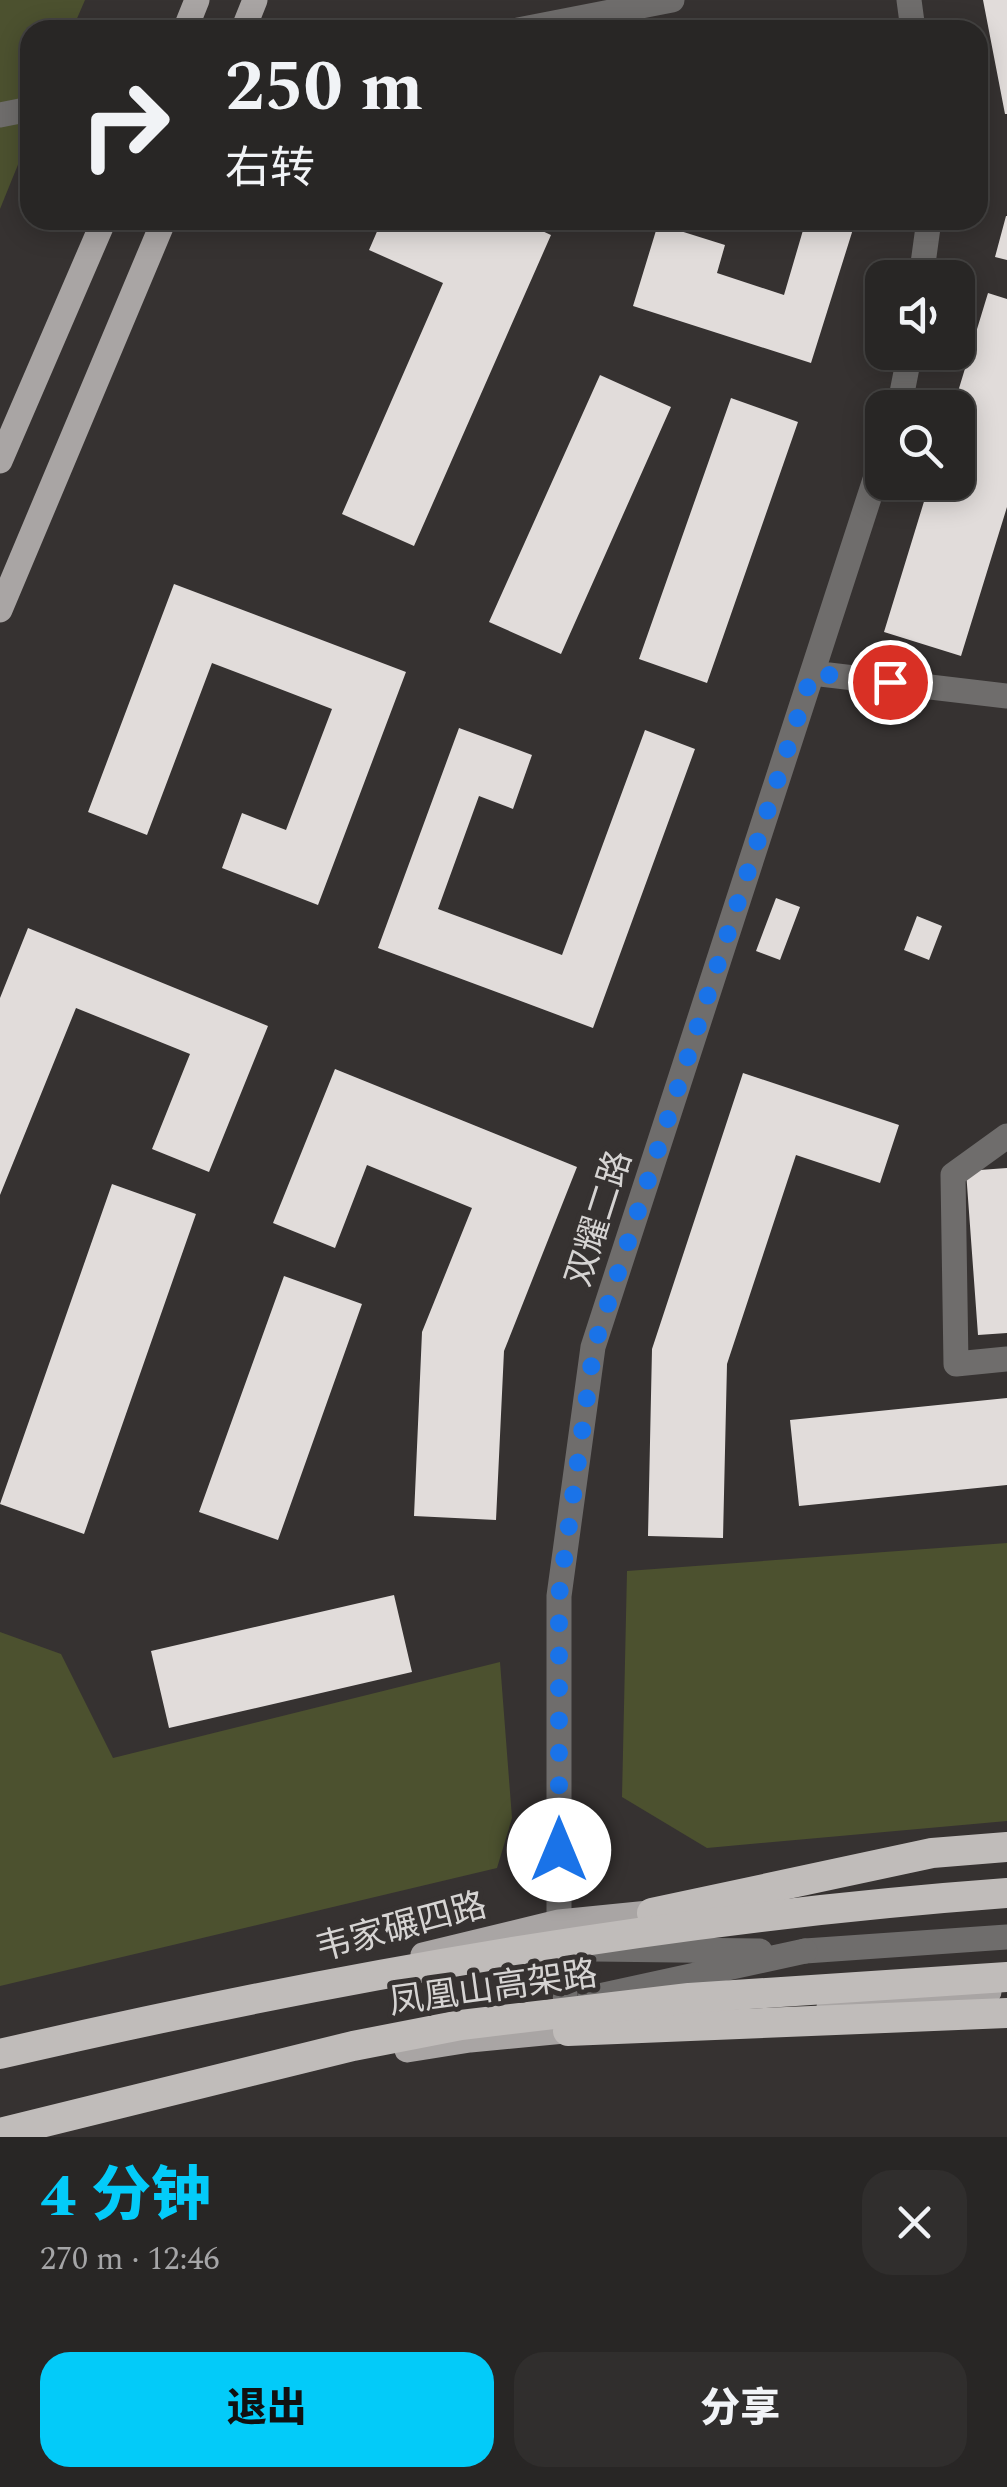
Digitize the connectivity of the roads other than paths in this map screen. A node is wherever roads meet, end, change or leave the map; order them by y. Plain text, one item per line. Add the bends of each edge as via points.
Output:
1 (672, 0) edge
2 (569, 20) edge
3 (100, 230) edge
4 (160, 230) edge
5 (927, 230) edge
6 (923, 260) edge
7 (0, 462) edge
8 (868, 500) edge
9 (0, 610) edge
10 (812, 673) junction
11 (1007, 696) edge
12 (1007, 1136) edge
13 (1007, 1360) edge
14 (1007, 1847) edge
15 (1007, 1879) edge
16 (1007, 1893) edge
17 (652, 1913) junction
18 (560, 1922) junction
19 (1007, 1936) edge
20 (525, 1948) junction
21 (805, 1952) junction
22 (1007, 1977) edge
23 (1007, 1991) edge
24 (1007, 2014) edge
25 (461, 2025) junction
26 (568, 2031) junction
27 (0, 2054) edge
28 (0, 2067) edge
29 (0, 2133) edge

1 - 2 street
3 - 7 main road
4 - 9 main road
5 - 6 street
8 - 10 street, 双耀二路
10 - 11 street
10 - 18 street, 双耀二路 via 594,1347 559,1596
12 - 13 street via 952,1174 956,1364
14 - 17 highway via 932,1853
15 - 17 main road, 韦家碾四路
16 - 20 highway, 凤凰山高架路, bridge
17 - 18 main road, 韦家碾四路
18 - 26 street, 双耀二路
18 - 28 main road, 韦家碾四路
19 - 21 street
20 - 21 street, bridge
20 - 27 highway, 凤凰山高架路, bridge
21 - 25 street, bridge
22 - 25 highway, 凤凰山高架路, bridge via 689,1998
23 - 26 main road
24 - 26 highway
25 - 29 highway, 凤凰山高架路, bridge
26 - 29 main road via 348,2059

